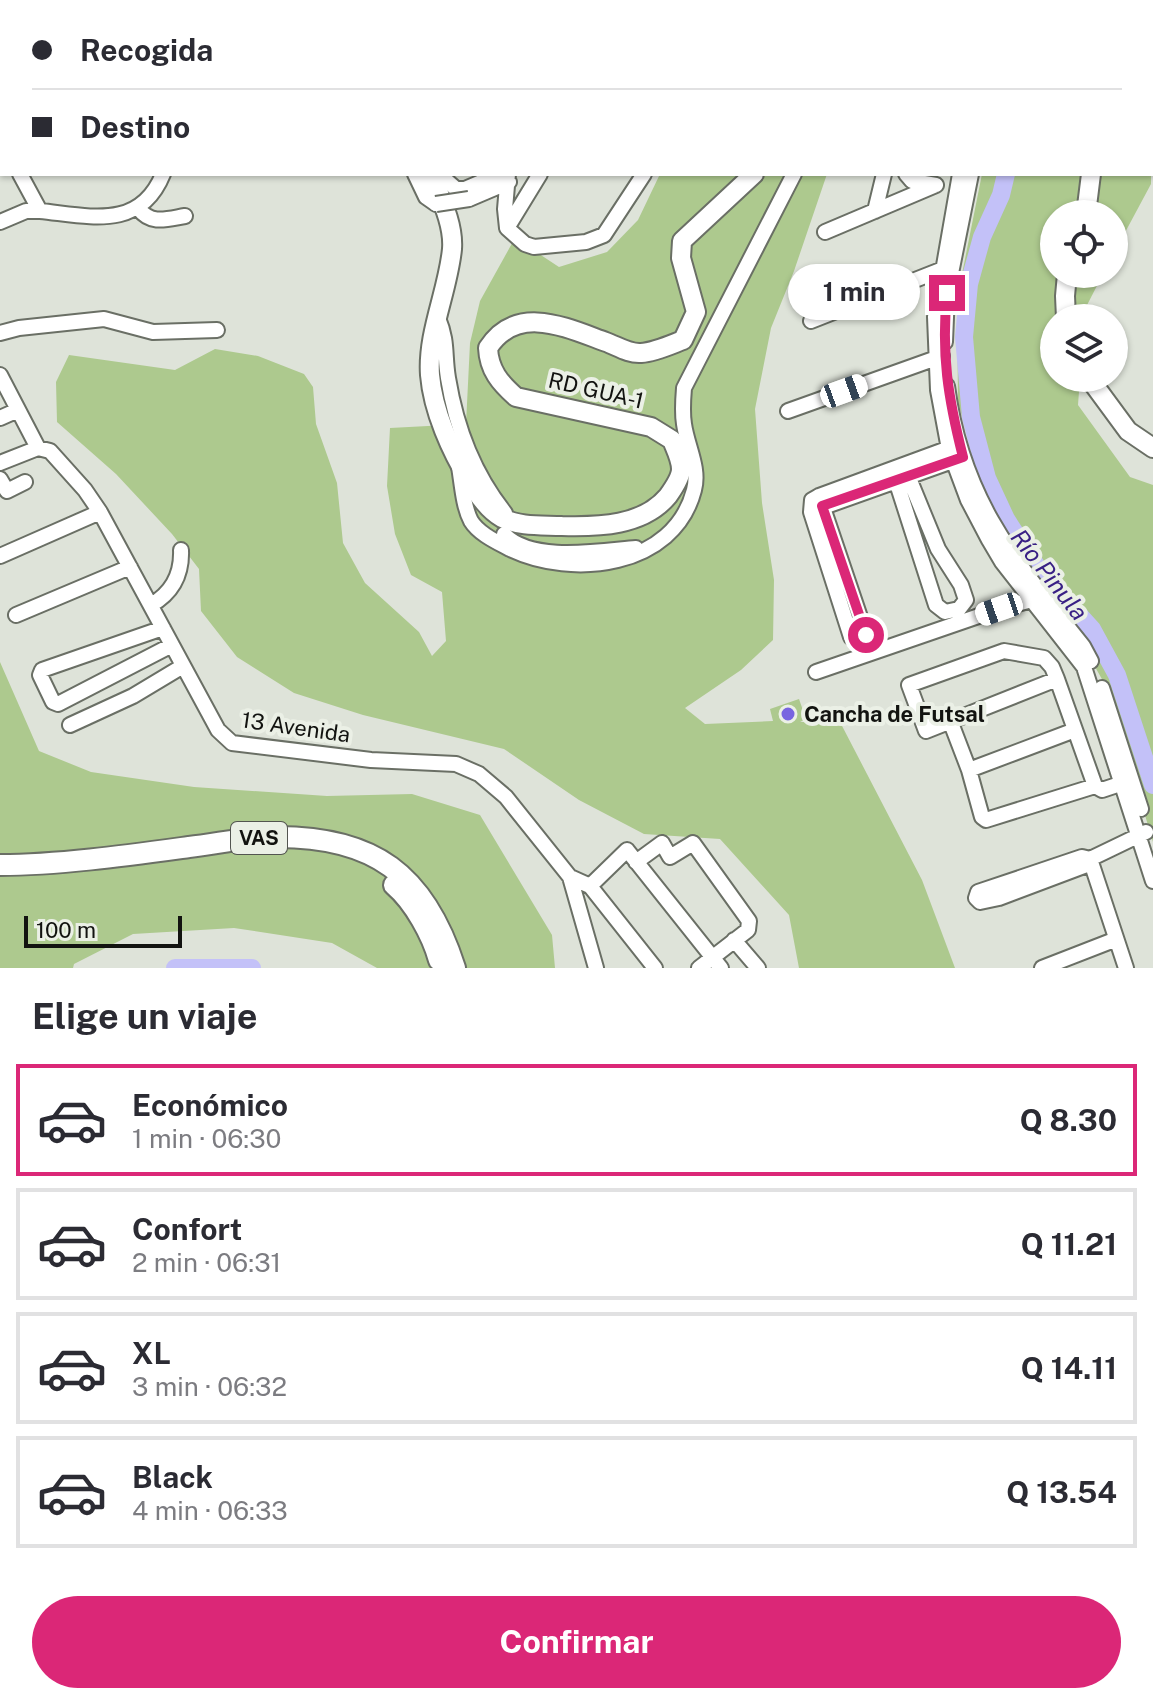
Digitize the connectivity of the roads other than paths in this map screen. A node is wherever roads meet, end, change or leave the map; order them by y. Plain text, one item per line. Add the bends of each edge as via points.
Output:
1 (21, 176) edge
2 (162, 176) edge
3 (416, 176) edge
4 (432, 176) edge
5 (441, 176) edge
6 (539, 176) edge
7 (643, 176) edge
8 (752, 176) edge
9 (793, 176) edge
10 (884, 176) edge
11 (908, 176) edge
12 (1091, 176) edge
13 (506, 177) edge
14 (964, 179) edge
15 (936, 185) junction
16 (1088, 200) edge
17 (139, 209) junction
18 (40, 211) junction
19 (875, 211) junction
20 (185, 216) dead end
21 (0, 222) edge
22 (507, 228) junction
23 (825, 232) dead end
24 (947, 267) junction
25 (438, 318) junction
26 (811, 321) dead end
27 (217, 330) dead end
28 (0, 333) edge
29 (940, 356) junction
30 (0, 375) edge
31 (1099, 392) edge
32 (18, 410) junction
33 (788, 411) dead end
34 (0, 418) edge
35 (38, 448) junction
36 (1153, 448) edge
37 (956, 453) junction
38 (457, 459) junction
39 (0, 463) edge
40 (900, 473) junction
41 (0, 479) edge
42 (25, 482) dead end
43 (817, 505) junction
44 (100, 512) junction
45 (499, 512) junction
46 (485, 533) junction
47 (504, 534) dead end
48 (649, 547) junction
49 (181, 550) dead end
50 (0, 556) edge
51 (130, 567) junction
52 (1038, 599) junction
53 (151, 605) junction
54 (1007, 607) junction
55 (16, 615) dead end
56 (1048, 619) junction
57 (163, 628) junction
58 (172, 645) junction
59 (183, 666) junction
60 (816, 672) dead end
61 (1057, 679) junction
62 (951, 723) junction
63 (70, 725) dead end
64 (1075, 730) junction
65 (969, 770) junction
66 (1124, 775) junction
67 (1095, 786) junction
68 (1144, 833) junction
69 (1153, 847) edge
70 (1090, 859) junction
71 (636, 862) junction
72 (0, 865) edge
73 (570, 877) junction
74 (0, 878) edge
75 (1153, 881) edge
76 (590, 886) junction
77 (734, 940) junction
78 (1114, 940) junction
79 (716, 962) edge
80 (442, 968) edge
81 (455, 968) edge
82 (596, 968) edge
83 (655, 968) edge
84 (699, 968) edge
85 (758, 968) edge
86 (1042, 968) edge
87 (1126, 968) edge

1 - 18 street
2 - 17 street
3 - 13 street, bridge via 426,197 436,204 469,199
4 - 25 main road via 452,248
5 - 13 street via 456,189
6 - 22 street
7 - 22 street via 596,240 534,247
8 - 45 main road, RD GUA-1 via 682,241 681,258 696,312 683,340 641,353 537,320 504,331 488,348 492,370 516,397 651,427 672,440 681,470 673,489 659,507 624,522 520,524
9 - 48 street via 684,388 694,490 675,529
10 - 19 street
11 - 15 street
12 - 16 main road
13 - 22 street
14 - 15 street
14 - 24 street
15 - 19 street
17 - 18 street via 113,217
17 - 20 street via 153,221
18 - 21 street
19 - 23 street
24 - 26 street
24 - 29 street via 935,317
25 - 38 main road via 430,374
25 - 45 street via 446,336 454,411 468,454
27 - 28 street via 153,332 104,319
29 - 33 street
29 - 37 street via 940,402
30 - 32 street, 13 Avenida
31 - 36 main road via 1128,431
32 - 34 street
32 - 35 street, 13 Avenida
35 - 39 street
35 - 44 street, 13 Avenida via 50,451
37 - 40 street
37 - 52 street via 968,500 989,540
38 - 45 main road via 479,496
38 - 46 street via 472,522
40 - 40 street via 936,605 945,612 959,609 966,600 964,591
40 - 43 street
41 - 42 street via 7,491
43 - 43 street via 851,637 859,642 866,635
44 - 50 street
44 - 51 street, 13 Avenida
45 - 46 street via 486,524
46 - 48 street via 545,562 606,564
47 - 48 street via 512,543 566,553
49 - 53 street via 182,566 173,587
51 - 53 street, 13 Avenida
51 - 55 street
52 - 54 street
52 - 56 street
52 - 66 street via 1083,646 1092,663
53 - 57 street, 13 Avenida
54 - 56 street
54 - 60 street
56 - 66 street via 1084,667
57 - 58 street, 13 Avenida
57 - 58 street via 42,670 53,702 93,688
58 - 59 street, 13 Avenida
59 - 63 street
59 - 73 street, 13 Avenida via 218,730 232,743 456,764 479,774 506,797
61 - 62 street
61 - 62 street via 1044,658 1004,651 910,684 925,730
61 - 64 street
62 - 65 street
64 - 65 street
64 - 67 street
65 - 67 street via 986,820
66 - 67 street via 1102,790
66 - 68 street
68 - 69 street
68 - 70 street
68 - 75 street
70 - 70 street via 1082,857 978,892 976,898 999,898 1084,866
70 - 78 street
71 - 76 street via 627,850
71 - 77 street via 662,843 670,857 693,843 749,921 748,930
71 - 79 street
72 - 81 highway, VAS via 271,837 326,841 374,856 408,880 439,924
73 - 76 street, 13 Avenida
73 - 82 street
74 - 80 highway, VAS via 272,848 322,853 367,867 398,888 427,932
76 - 83 street, 13 Avenida
77 - 79 street
77 - 85 street
78 - 86 street
78 - 87 street
79 - 84 street

